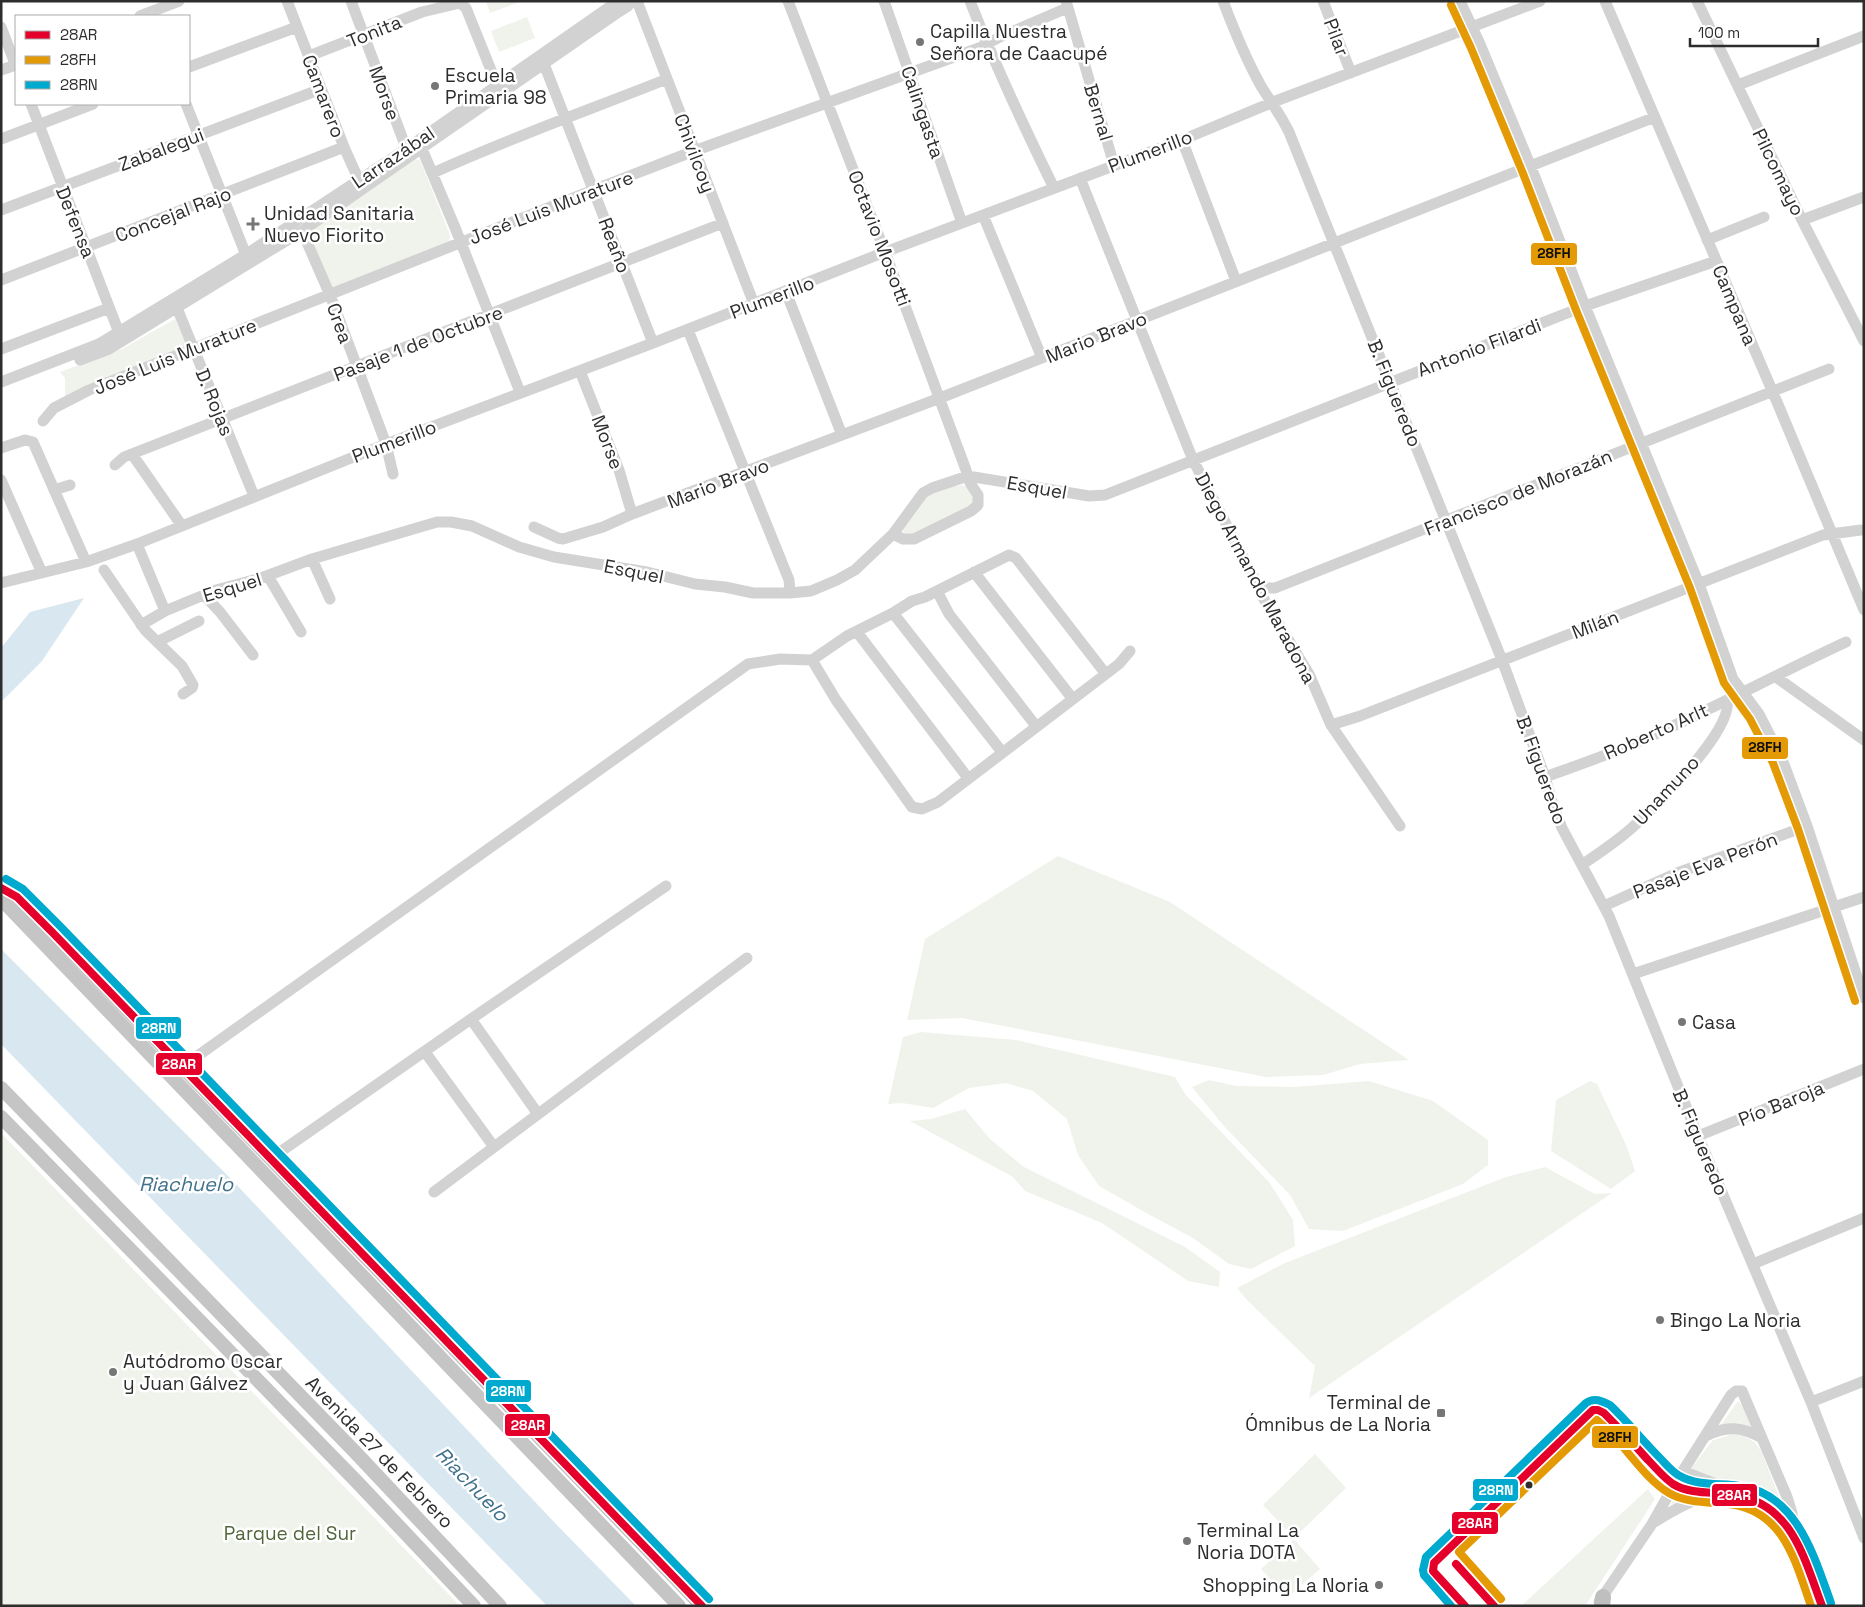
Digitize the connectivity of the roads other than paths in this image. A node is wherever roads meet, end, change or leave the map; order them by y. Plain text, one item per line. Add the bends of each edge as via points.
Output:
1 (179, 1) edge
2 (287, 1) edge
3 (351, 1) edge
4 (618, 1) edge
5 (630, 1) edge
6 (637, 1) edge
7 (788, 1) edge
8 (884, 1) edge
9 (970, 1) edge
10 (1223, 1) edge
11 (1323, 1) edge
12 (1460, 1) edge
13 (1540, 1) edge
14 (1605, 1) edge
15 (1697, 1) edge
16 (1066, 4) edge
17 (420, 7) edge
18 (147, 12) edge
19 (1, 26) edge
20 (297, 26) junction
21 (1474, 27) junction
22 (364, 35) junction
23 (1864, 36) edge
24 (986, 43) junction
25 (309, 56) junction
26 (15, 62) edge
27 (544, 64) junction
28 (15, 65) edge
29 (190, 67) edge
30 (1, 70) edge
31 (909, 73) junction
32 (1351, 73) junction
33 (667, 79) junction
34 (1738, 85) junction
35 (321, 89) junction
36 (499, 89) junction
37 (1273, 102) junction
38 (828, 103) junction
39 (31, 105) edge
40 (90, 105) edge
41 (186, 105) edge
42 (1655, 117) junction
43 (566, 120) junction
44 (39, 125) junction
45 (199, 135) junction
46 (1, 139) edge
47 (1182, 140) junction
48 (344, 147) junction
49 (422, 149) junction
50 (694, 151) junction
51 (408, 153) junction
52 (1114, 165) junction
53 (1531, 167) junction
54 (433, 173) junction
55 (1080, 178) junction
56 (361, 185) junction
57 (62, 187) junction
58 (1054, 188) junction
59 (593, 190) junction
60 (222, 195) junction
61 (1864, 197) edge
62 (1, 210) edge
63 (983, 215) junction
64 (1764, 217) dead end
65 (1802, 220) junction
66 (722, 223) junction
67 (962, 223) junction
68 (302, 230) junction
69 (1707, 240) junction
70 (461, 242) junction
71 (1335, 243) junction
72 (87, 248) junction
73 (886, 252) junction
74 (248, 259) junction
75 (1716, 261) junction
76 (622, 262) junction
77 (1, 280) edge
78 (1236, 281) junction
79 (786, 292) junction
80 (330, 295) junction
81 (754, 304) junction
82 (1585, 306) junction
83 (109, 308) junction
84 (177, 308) junction
85 (489, 314) junction
86 (1138, 320) junction
87 (688, 330) junction
88 (120, 336) junction
89 (1864, 341) edge
90 (653, 344) junction
91 (194, 348) junction
92 (1, 349) edge
93 (1042, 358) junction
94 (78, 361) dead end
95 (356, 366) junction
96 (1830, 369) dead end
97 (580, 370) junction
98 (1, 382) edge
99 (1390, 382) junction
100 (520, 392) junction
101 (1772, 393) junction
102 (940, 398) junction
103 (43, 420) dead end
104 (222, 420) junction
105 (842, 435) junction
106 (386, 444) junction
107 (1641, 444) junction
108 (1, 448) edge
109 (132, 454) junction
110 (1193, 460) junction
111 (115, 465) dead end
112 (744, 472) junction
113 (394, 474) dead end
114 (968, 476) junction
115 (1, 480) edge
116 (70, 485) dead end
117 (54, 490) junction
118 (1105, 495) joint
119 (254, 496) junction
120 (632, 514) junction
121 (1446, 521) junction
122 (182, 526) junction
123 (534, 527) dead end
124 (1861, 530) dead end
125 (1832, 532) junction
126 (893, 534) junction
127 (137, 544) junction
128 (312, 559) junction
129 (86, 562) junction
130 (104, 570) dead end
131 (974, 572) junction
132 (42, 573) junction
133 (268, 576) junction
134 (1, 583) edge
135 (1699, 584) junction
136 (1261, 588) junction
137 (937, 591) junction
138 (790, 593) junction
139 (204, 595) junction
140 (330, 600) dead end
141 (1864, 610) edge
142 (165, 611) junction
143 (893, 613) junction
144 (199, 621) dead end
145 (141, 625) junction
146 (301, 632) dead end
147 (857, 632) junction
148 (157, 642) junction
149 (1846, 642) dead end
150 (1130, 651) dead end
151 (253, 655) dead end
152 (812, 660) junction
153 (1502, 660) junction
154 (1105, 673) junction
155 (1776, 677) junction
156 (1743, 693) junction
157 (183, 694) dead end
158 (1072, 698) junction
159 (1727, 700) junction
160 (1331, 725) junction
161 (1036, 726) junction
162 (1864, 740) edge
163 (1002, 752) junction
164 (1546, 777) junction
165 (968, 778) junction
166 (1400, 826) dead end
167 (1807, 826) junction
168 (1583, 864) junction
169 (666, 886) dead end
170 (1, 888) edge
171 (1864, 897) edge
172 (1, 899) edge
173 (1604, 906) junction
174 (1833, 906) junction
175 (747, 958) dead end
176 (1633, 974) junction
177 (1864, 998) edge
178 (471, 1018) junction
179 (425, 1052) junction
180 (182, 1067) junction
181 (1864, 1069) edge
182 (1, 1088) edge
183 (538, 1114) junction
184 (1, 1118) edge
185 (1698, 1136) junction
186 (494, 1147) junction
187 (270, 1159) junction
188 (434, 1192) dead end
189 (1864, 1218) edge
190 (1753, 1264) junction
191 (1864, 1381) edge
192 (1811, 1402) junction
193 (1705, 1436) junction
194 (1762, 1438) junction
195 (1683, 1471) junction
196 (1674, 1485) junction
197 (1719, 1494) junction
198 (1743, 1495) junction
199 (1652, 1524) junction
200 (1794, 1536) junction
201 (1864, 1538) edge
202 (1601, 1603) edge
203 (474, 1606) edge
204 (500, 1606) edge
205 (678, 1606) edge
206 (702, 1606) edge
207 (1822, 1606) edge

1 - 18 street
2 - 20 street, Camarero
3 - 22 street, Morse
4 - 36 street, Larrazábal
5 - 27 street, Larrazábal
6 - 33 street, Chivilcoy
7 - 38 street, Octavio Mosotti
8 - 31 street, Calingasta
9 - 24 street
10 - 37 street, B. Figueredo via 1251,67
11 - 32 street, Pilar
12 - 21 street
13 - 21 street, Plumerillo
14 - 42 street, Campana
15 - 34 street, Pilcomayo
16 - 24 street, José Luis Murature
16 - 52 street, Bernal
17 - 22 street, Tonita
17 - 36 street, Tonita via 456,2 463,5
19 - 26 street
20 - 25 street, Camarero
20 - 29 street
21 - 32 street, Plumerillo
21 - 53 street
22 - 25 street, Tonita
22 - 51 street, Morse
23 - 34 street
24 - 31 street, José Luis Murature
24 - 58 street
25 - 35 street, Camarero
27 - 36 street, Larrazábal
27 - 43 street, Reaño
28 - 30 street
31 - 38 street, José Luis Murature
31 - 67 street, Calingasta
32 - 37 street, Plumerillo
33 - 43 street
33 - 50 street, Chivilcoy
34 - 65 street, Pilcomayo
35 - 45 street, Zabalegui
35 - 48 street, Camarero
36 - 49 street, Larrazábal
36 - 51 street, Larrazábal
37 - 47 street, Plumerillo
37 - 71 street, B. Figueredo via 1289,132
38 - 50 street, José Luis Murature
38 - 73 street, Octavio Mosotti
39 - 44 street, Defensa
40 - 44 street
41 - 45 street
42 - 53 street, Mario Bravo
42 - 69 street, Campana
43 - 54 street
43 - 59 street, Reaño
44 - 46 street
44 - 57 street, Defensa
45 - 57 street, Zabalegui
45 - 60 street
47 - 52 street, Plumerillo
47 - 78 street
48 - 56 street, Camarero
48 - 60 street, Concejal Rajo
49 - 51 street, Larrazábal
49 - 54 street
50 - 59 street, José Luis Murature
50 - 66 street, Chivilcoy
51 - 56 street, Larrazábal
52 - 55 street, Plumerillo
53 - 71 street, Mario Bravo
53 - 82 street
54 - 70 street
55 - 58 street, Plumerillo
55 - 86 street, Diego Armando Maradona
56 - 68 street, Larrazábal
56 - 74 street, Larrazábal
57 - 62 street, Zabalegui
57 - 72 street, Defensa
58 - 63 street, Plumerillo
59 - 70 street, José Luis Murature
59 - 76 street, Reaño
60 - 72 street, Concejal Rajo
60 - 74 street
61 - 65 street
63 - 67 street, Plumerillo
63 - 93 street
64 - 69 street
65 - 89 street, Pilcomayo
66 - 76 street, Pasaje 1 de Octubre
66 - 81 street, Chivilcoy
67 - 73 street, Plumerillo
68 - 74 street, Larrazábal
68 - 80 street, Crea
69 - 75 street, Campana
70 - 80 street, José Luis Murature
70 - 85 street
71 - 78 street, Mario Bravo
71 - 99 street, B. Figueredo
72 - 77 street, Concejal Rajo
72 - 83 street, Defensa
73 - 79 street, Plumerillo
73 - 102 street, Octavio Mosotti
74 - 84 street, Larrazábal
74 - 88 street, Larrazábal
75 - 82 street, Antonio Filardi
75 - 101 street, Campana
76 - 85 street, Pasaje 1 de Octubre
76 - 90 street, Reaño
78 - 86 street, Mario Bravo
79 - 81 street, Plumerillo
79 - 105 street
80 - 91 street, José Luis Murature
80 - 95 street, Crea
81 - 87 street, Plumerillo
82 - 99 street, Antonio Filardi
82 - 107 street
83 - 88 street, Defensa
83 - 92 street
84 - 88 street, Larrazábal
84 - 91 street, D. Rojas
85 - 95 street, Pasaje 1 de Octubre
85 - 100 street
86 - 93 street, Mario Bravo
86 - 110 street, Diego Armando Maradona
87 - 90 street, Plumerillo
87 - 112 street
88 - 94 street, Larrazábal via 109,349
88 - 98 street, Larrazábal
90 - 97 street, Plumerillo
91 - 103 street, José Luis Murature via 89,390 54,408
91 - 104 street, D. Rojas
93 - 102 street, Mario Bravo
95 - 104 street, Pasaje 1 de Octubre
95 - 106 street, Crea
96 - 101 street, Francisco de Morazán
97 - 100 street, Plumerillo
97 - 120 street, Morse via 619,470
99 - 110 street, Antonio Filardi
99 - 121 street, B. Figueredo
100 - 106 street, Plumerillo
101 - 107 street, Francisco de Morazán
101 - 125 street, Campana
102 - 105 street, Mario Bravo
102 - 114 street, Octavio Mosotti
104 - 109 street, Pasaje 1 de Octubre
104 - 119 street, D. Rojas
105 - 112 street, Mario Bravo
106 - 113 street, Crea
106 - 119 street, Plumerillo
107 - 121 street, Francisco de Morazán
107 - 135 street
108 - 117 street via 25,440 33,442
109 - 111 street, Pasaje 1 de Octubre
109 - 122 street
110 - 118 street, Antonio Filardi
110 - 136 street, Diego Armando Maradona
112 - 120 street, Mario Bravo
112 - 138 street via 789,580
114 - 118 street, Esquel via 1089,496
114 - 126 street, Esquel via 927,490
114 - 126 street, Octavio Mosotti via 979,500 975,509 914,539 903,539
115 - 132 street
116 - 117 street
117 - 129 street
119 - 122 street, Plumerillo
120 - 123 street, Mario Bravo via 563,539
121 - 136 street, Francisco de Morazán via 1275,588
121 - 153 street, B. Figueredo
122 - 127 street, Plumerillo
124 - 125 street, Milán
125 - 135 street, Milán
125 - 141 street, Campana
126 - 138 street, Esquel via 848,574 811,591
127 - 129 street, Plumerillo
127 - 142 street
128 - 133 street, Esquel
128 - 138 street, Esquel via 430,523 451,522 472,526 519,547 554,557 753,594
128 - 140 street
129 - 132 street, Plumerillo
130 - 145 street
131 - 137 street
131 - 154 street via 1009,555 1016,558
131 - 158 street
132 - 134 street, Plumerillo
133 - 139 street, Esquel
133 - 146 street
135 - 153 street, Milán
135 - 156 street via 1733,679
136 - 160 street, Diego Armando Maradona via 1265,601 1309,674
137 - 143 street
137 - 161 street via 949,614
139 - 142 street, Esquel
139 - 151 street
142 - 145 street, Esquel
143 - 147 street
143 - 163 street
144 - 148 street
145 - 148 street
147 - 152 street via 837,641
147 - 165 street
148 - 157 street via 182,666 189,678 192,688
149 - 155 street, Roberto Arlt
150 - 154 street
152 - 165 street via 836,700 912,807 930,807
152 - 180 street via 799,658 748,664
153 - 160 street, Milán
153 - 164 street, B. Figueredo
154 - 158 street
155 - 156 street, Roberto Arlt
155 - 162 street
156 - 159 street, Roberto Arlt
156 - 167 street via 1766,726 1782,759
158 - 161 street
159 - 164 street, Roberto Arlt via 1640,741
159 - 168 street, Unamuno via 1724,721 1684,775 1635,825
160 - 166 street, Diego Armando Maradona
161 - 163 street
163 - 165 street
164 - 168 street, B. Figueredo via 1558,819
167 - 173 street, Pasaje Eva Perón via 1677,873
167 - 174 street
168 - 173 street, B. Figueredo
169 - 178 street
170 - 180 main road via 17,897 53,932
171 - 174 street
172 - 205 main road
173 - 176 street, B. Figueredo
174 - 176 street
174 - 177 street
175 - 183 street
176 - 185 street, B. Figueredo
178 - 179 street
178 - 183 street
179 - 186 street
179 - 187 street
180 - 187 main road
181 - 185 street, Pío Baroja
182 - 204 main road, Avenida 27 de Febrero
183 - 186 street
184 - 203 main road, Avenida 27 de Febrero
185 - 190 street, B. Figueredo
186 - 188 street
187 - 206 main road
189 - 190 street
190 - 192 street, B. Figueredo
191 - 192 street
192 - 201 street, B. Figueredo
193 - 194 street via 1734,1428
193 - 194 street via 1731,1395 1742,1391
193 - 195 street
194 - 200 street via 1787,1497
195 - 196 street
195 - 198 street
196 - 197 street
196 - 199 street
197 - 198 street
197 - 199 street via 1685,1504
198 - 200 street via 1776,1512
199 - 202 street
200 - 207 street

